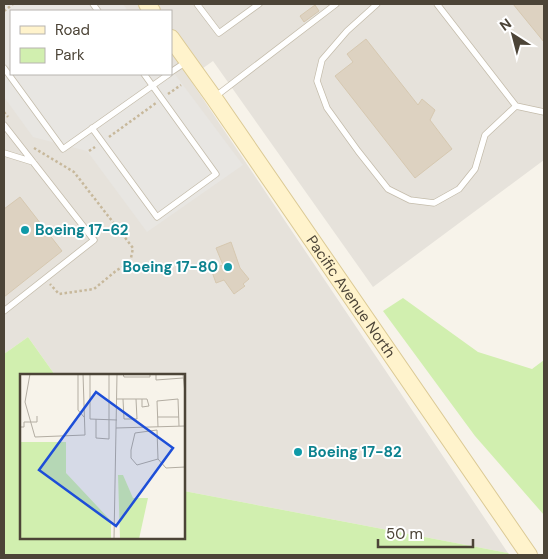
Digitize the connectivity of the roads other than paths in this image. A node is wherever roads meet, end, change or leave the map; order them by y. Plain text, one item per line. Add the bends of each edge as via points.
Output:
1 (197, 4) edge
2 (260, 4) edge
3 (336, 4) edge
4 (377, 4) edge
5 (436, 4) edge
6 (172, 39) edge
7 (188, 61) junction
8 (4, 68) edge
9 (172, 72) edge
10 (145, 75) edge
11 (167, 75) edge
12 (152, 86) junction
13 (214, 98) junction
14 (516, 106) junction
15 (544, 112) edge
16 (4, 125) edge
17 (92, 128) junction
18 (4, 153) edge
19 (33, 162) junction
20 (4, 311) edge
21 (529, 555) edge

1 - 2 lane via 219,33
3 - 13 lane
4 - 14 lane via 347,30 322,60 317,81 327,108 388,189 410,200 434,203 459,189 475,169 485,135
5 - 14 lane
6 - 7 street, Pacific Avenue North
7 - 9 lane
7 - 13 street, Pacific Avenue North
8 - 17 lane via 63,149
10 - 12 lane
11 - 12 lane
12 - 17 lane
12 - 17 lane via 216,174 157,217
13 - 21 street, Pacific Avenue North
14 - 15 lane
16 - 19 lane
18 - 19 lane
19 - 20 lane via 94,240

